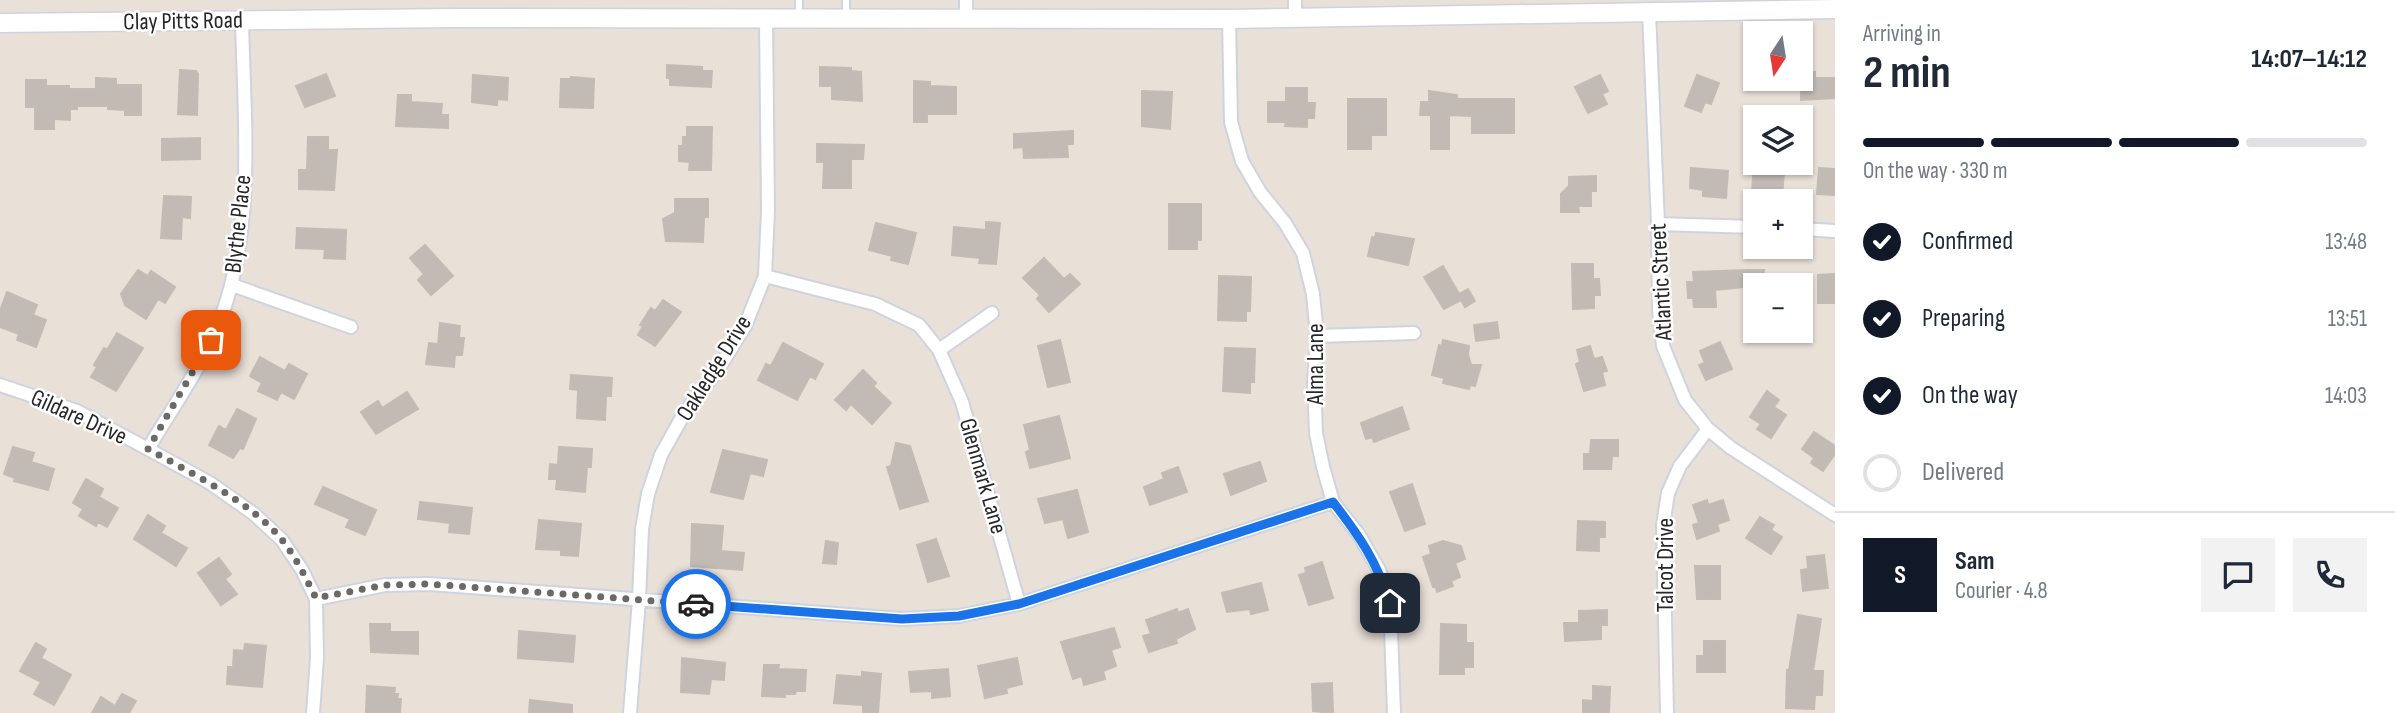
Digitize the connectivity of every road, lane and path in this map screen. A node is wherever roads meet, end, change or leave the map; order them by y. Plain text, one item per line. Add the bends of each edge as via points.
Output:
1 (799, 0) edge
2 (966, 8) edge
3 (1295, 8) edge
4 (846, 9) edge
5 (1835, 9) edge
6 (1649, 12) junction
7 (766, 19) junction
8 (799, 19) junction
9 (1229, 19) junction
10 (242, 20) junction
11 (0, 23) edge
12 (1658, 224) junction
13 (1743, 227) edge
14 (1813, 230) edge
15 (1835, 231) edge
16 (765, 276) junction
17 (232, 285) junction
18 (992, 313) dead end
19 (351, 327) dead end
20 (1414, 333) dead end
21 (1317, 336) junction
22 (939, 350) junction
23 (0, 385) edge
24 (1708, 429) junction
25 (148, 449) junction
26 (1333, 502) junction
27 (1835, 515) edge
28 (316, 598) junction
29 (639, 600) junction
30 (1019, 604) junction
31 (313, 713) edge
32 (630, 713) edge
33 (1394, 713) edge
34 (1667, 713) edge

1 - 8 lane
2 - 4 street, Clay Pitts Road
2 - 9 street, Clay Pitts Road
3 - 6 street, Clay Pitts Road
3 - 9 street, Clay Pitts Road
4 - 8 street, Clay Pitts Road
5 - 6 street, Clay Pitts Road
6 - 12 street, Atlantic Street
7 - 8 street, Clay Pitts Road
7 - 10 street, Clay Pitts Road
7 - 16 street, Oakledge Drive
9 - 21 street, Alma Lane via 1231,122 1242,161 1303,253
10 - 11 street, Clay Pitts Road
10 - 17 street, Blythe Place via 243,213
12 - 13 street
12 - 24 street, Atlantic Street via 1662,346 1685,400
14 - 15 street
16 - 22 street, Glenmark Lane via 875,304 919,325
16 - 29 street, Oakledge Drive via 745,326 661,455 642,529
17 - 19 street
17 - 25 street, Blythe Place via 203,356
18 - 22 street
20 - 21 street
21 - 26 street, Alma Lane via 1316,433
22 - 30 street, Glenmark Lane via 962,402
23 - 25 street, Gildare Drive via 76,411
24 - 27 street, Atlantic Street
24 - 34 street, Talcot Drive via 1680,466 1668,493 1663,525
25 - 28 street, Gildare Drive via 254,514 282,540
26 - 30 street
26 - 33 street, Alma Lane via 1379,570 1390,603
28 - 29 street via 385,585 429,584
28 - 31 street, Gildare Drive
29 - 30 street via 902,619 959,616
29 - 32 street, Oakledge Drive

